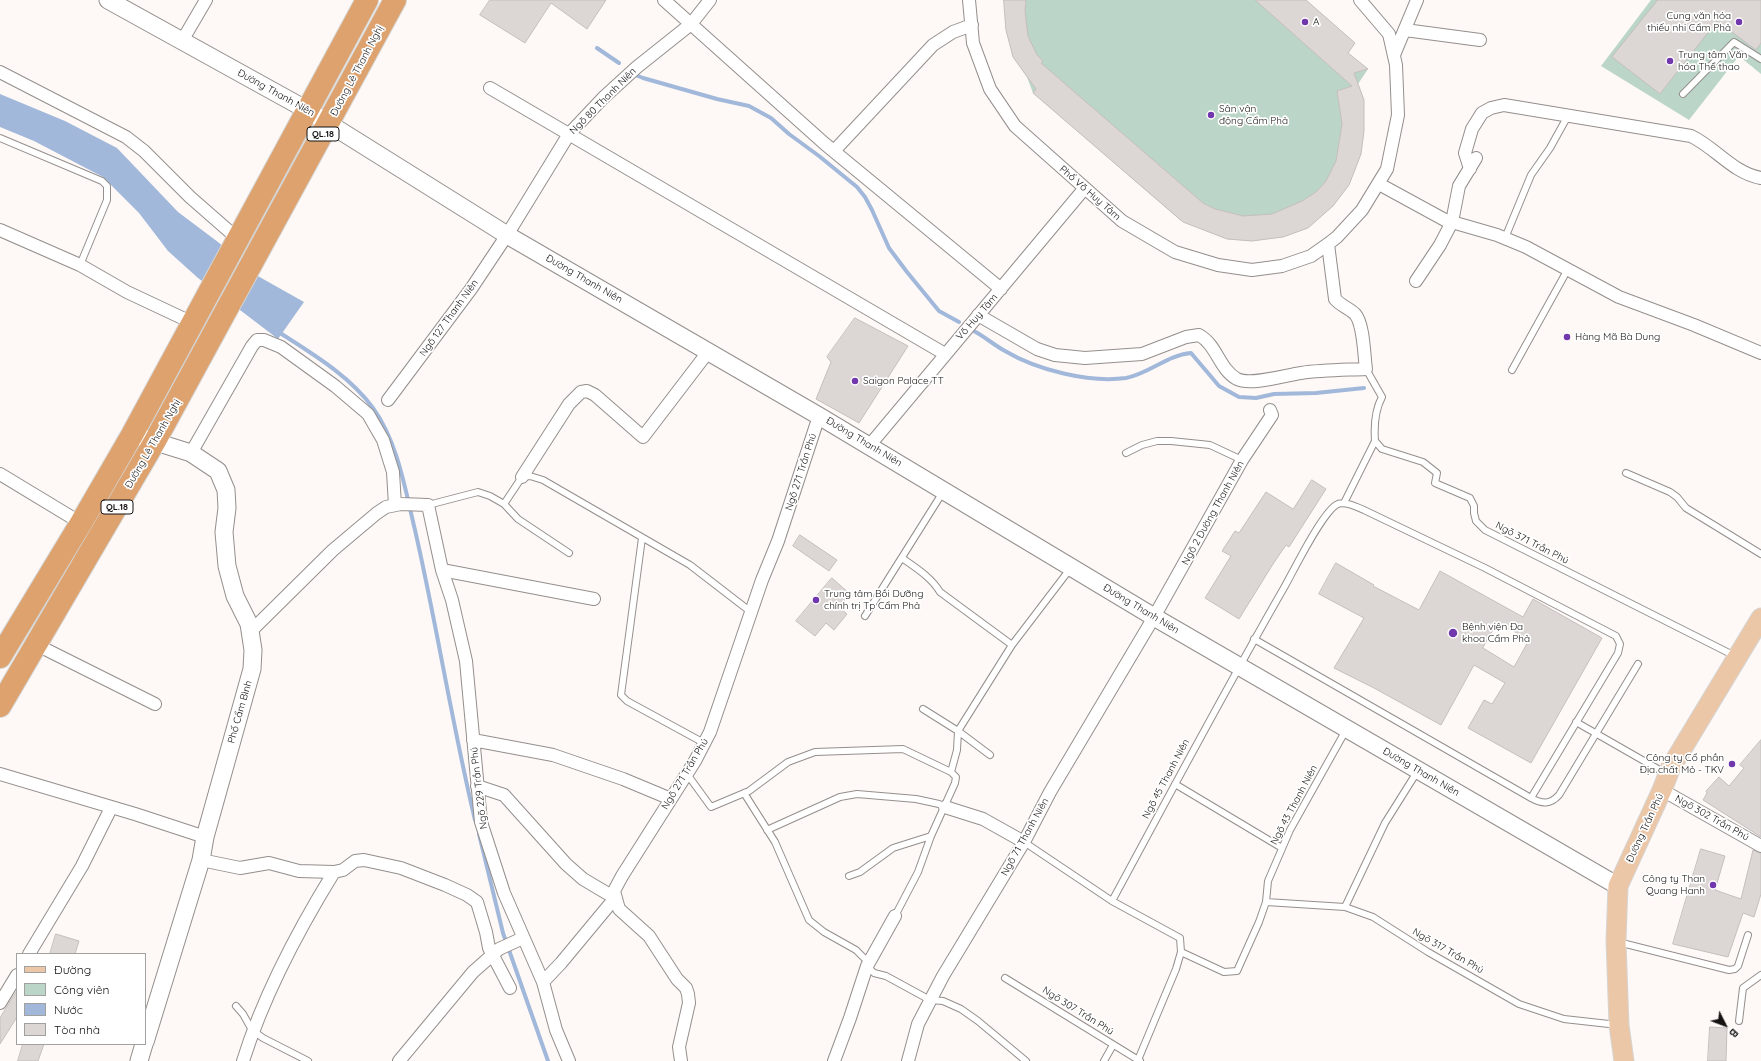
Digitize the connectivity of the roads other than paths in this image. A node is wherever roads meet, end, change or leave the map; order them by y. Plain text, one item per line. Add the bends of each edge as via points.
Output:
1 (108, 0) edge
2 (206, 0) edge
3 (367, 0) edge
4 (395, 0) edge
5 (664, 0) edge
6 (710, 0) edge
7 (1360, 0) edge
8 (1417, 0) edge
9 (968, 1) edge
10 (691, 24) junction
11 (972, 25) junction
12 (1405, 30) junction
13 (1480, 40) dead end
14 (182, 41) junction
15 (1394, 55) junction
16 (1761, 59) edge
17 (0, 72) edge
18 (490, 88) dead end
19 (1683, 94) dead end
20 (307, 110) junction
21 (1571, 115) junction
22 (328, 124) junction
23 (569, 134) junction
24 (0, 138) edge
25 (834, 152) junction
26 (1761, 178) edge
27 (1379, 184) junction
28 (1084, 189) junction
29 (1452, 222) junction
30 (0, 230) edge
31 (507, 235) junction
32 (1504, 238) junction
33 (1328, 244) junction
34 (234, 245) junction
35 (80, 265) junction
36 (1568, 269) junction
37 (1416, 281) dead end
38 (1001, 289) junction
39 (978, 315) junction
40 (193, 323) junction
41 (708, 352) junction
42 (1761, 353) edge
43 (945, 354) junction
44 (1366, 369) junction
45 (1512, 370) dead end
46 (388, 400) dead end
47 (1270, 410) dead end
48 (819, 416) junction
49 (132, 435) junction
50 (1375, 441) junction
51 (155, 442) junction
52 (869, 446) junction
53 (191, 452) junction
54 (1126, 453) dead end
55 (1242, 460) junction
56 (1626, 473) dead end
57 (0, 474) edge
58 (522, 477) junction
59 (944, 491) junction
60 (1344, 503) junction
61 (398, 504) junction
62 (422, 504) junction
63 (504, 504) junction
64 (81, 523) junction
65 (642, 538) junction
66 (569, 553) dead end
67 (1761, 554) edge
68 (902, 558) junction
69 (1071, 567) junction
70 (442, 570) junction
71 (594, 599) dead end
72 (751, 612) junction
73 (866, 616) dead end
74 (1154, 617) junction
75 (1761, 618) edge
76 (250, 632) junction
77 (1254, 639) junction
78 (37, 645) junction
79 (1012, 645) junction
80 (1737, 656) junction
81 (0, 657) edge
82 (1638, 664) dead end
83 (1239, 666) junction
84 (155, 704) dead end
85 (0, 706) edge
86 (923, 708) dead end
87 (1576, 722) junction
88 (1347, 729) junction
89 (958, 731) junction
90 (1596, 734) junction
91 (473, 740) junction
92 (704, 743) junction
93 (990, 755) dead end
94 (1418, 770) junction
95 (951, 772) junction
96 (0, 774) edge
97 (687, 774) junction
98 (1665, 782) junction
99 (1175, 784) junction
100 (477, 786) junction
101 (744, 793) junction
102 (1531, 798) junction
103 (671, 799) junction
104 (945, 807) junction
105 (111, 808) junction
106 (767, 830) junction
107 (931, 836) junction
108 (205, 838) junction
109 (1024, 842) junction
110 (1761, 846) edge
111 (1282, 848) junction
112 (201, 860) junction
113 (334, 872) junction
114 (849, 876) dead end
115 (1618, 886) junction
116 (615, 898) junction
117 (1112, 901) junction
118 (1266, 902) junction
119 (1345, 907) junction
120 (895, 916) joint
121 (1748, 935) dead end
122 (1616, 941) junction
123 (513, 942) junction
124 (1181, 952) junction
125 (30, 953) edge
126 (492, 954) junction
127 (867, 966) junction
128 (1761, 975) edge
129 (16, 976) edge
130 (1005, 978) dead end
131 (543, 982) junction
132 (510, 988) dead end
133 (930, 1000) junction
134 (0, 1003) edge
135 (236, 1006) dead end
136 (1739, 1021) dead end
137 (1619, 1025) junction
138 (252, 1030) junction
139 (146, 1040) edge
140 (144, 1045) edge
141 (1113, 1045) junction
142 (1139, 1060) edge
143 (139, 1061) edge
144 (243, 1061) edge
145 (308, 1061) edge
146 (399, 1061) edge
147 (569, 1061) edge
148 (681, 1061) edge
149 (834, 1061) edge
150 (908, 1061) edge
151 (1026, 1061) edge
152 (1104, 1061) edge
153 (1624, 1061) edge

1 - 14 street, Đường Thanh Niên
2 - 14 street
3 - 20 highway, QL.18
4 - 22 highway, Đường Lê Thanh Nghị / QL.18
5 - 10 street
6 - 10 street, Ngõ 80 Thanh Niên
7 - 15 street, Phố Võ Huy Tâm via 1389,34
8 - 12 street
9 - 11 street, Phố Võ Huy Tâm
10 - 23 street, Ngõ 80 Thanh Niên via 637,67
10 - 25 street
11 - 25 street via 953,32 932,45
11 - 28 street, Phố Võ Huy Tâm via 973,43 990,89 1015,126
12 - 13 street
12 - 15 street
14 - 20 street, Đường Thanh Niên
15 - 27 street, Phố Võ Huy Tâm via 1398,115 1387,169
16 - 19 lane via 1734,42
17 - 34 street via 126,137 144,151
18 - 23 street
20 - 22 street, Đường Thanh Niên
20 - 34 highway, QL.18
21 - 26 street via 1692,136 1736,168
21 - 29 street via 1504,105 1482,113 1472,129 1465,153 1473,163 1460,186
21 - 32 lane via 1531,175
22 - 31 street, Đường Thanh Niên
22 - 51 highway, Đường Lê Thanh Nghị / QL.18
23 - 31 street, Ngõ 80 Thanh Niên
23 - 43 street
24 - 35 lane via 102,181 107,186 108,200
25 - 38 street
27 - 29 street
27 - 33 street, Phố Võ Huy Tâm via 1362,210
28 - 33 street, Phố Võ Huy Tâm via 1122,221 1175,252 1218,265 1252,270 1282,266 1310,256
28 - 38 street, Võ Huy Tâm
29 - 32 street
29 - 37 street
30 - 35 street
31 - 41 street, Đường Thanh Niên
31 - 46 street, Ngõ 127 Thanh Niên via 471,289
32 - 36 street
33 - 44 street via 1335,299 1360,320
34 - 40 highway, QL.18
35 - 40 street via 127,292
36 - 42 street via 1619,297
36 - 45 lane
38 - 39 street, Võ Huy Tâm
39 - 43 street, Võ Huy Tâm
39 - 44 street via 1037,349 1055,355 1085,358 1142,354 1186,337 1199,335 1211,346 1228,371 1239,380
40 - 49 highway, QL.18
41 - 48 street, Đường Thanh Niên
41 - 58 street via 643,438 595,395 587,391 581,392 569,404
43 - 52 street, Võ Huy Tâm
44 - 50 lane via 1382,397 1374,424
47 - 55 street, Ngõ 2 Đường Thanh Niên via 1272,415
48 - 52 street, Đường Thanh Niên
48 - 72 street, Ngõ 271 Trần Phú via 778,541
49 - 51 street, Phố Cẩm Bình
49 - 64 highway, QL.18
50 - 60 lane
50 - 80 lane, Ngõ 371 Trần Phú via 1382,449 1423,462 1437,473 1435,483 1470,498 1476,521 1485,530
51 - 53 street, Phố Cẩm Bình
51 - 78 highway, Đường Lê Thanh Nghị / QL.18
52 - 59 street, Đường Thanh Niên
53 - 61 street via 252,346 257,340 264,340 281,347 335,386 368,414 383,440 393,472
53 - 76 street, Phố Cẩm Bình via 218,471 226,490 224,532 227,566 235,596 249,624
54 - 55 lane via 1157,441 1171,441 1210,445
55 - 74 street, Ngõ 2 Đường Thanh Niên
56 - 67 lane via 1670,492 1686,508
57 - 64 street
58 - 63 lane
58 - 65 lane via 530,476 543,480
59 - 68 lane
59 - 69 street, Đường Thanh Niên
60 - 77 lane, Ngõ 45 Thanh Niên via 1337,504 1329,511
60 - 87 lane via 1364,510 1485,568 1616,636 1620,644 1618,653
61 - 62 street
61 - 76 street via 377,513 332,550
62 - 63 lane via 478,492
62 - 70 street, Ngõ 229 Trần Phú
63 - 66 lane via 518,519
64 - 81 highway, QL.18
65 - 72 lane via 690,565
65 - 92 lane via 621,695 635,706
68 - 73 lane
68 - 79 lane via 935,584 940,592
69 - 74 street, Đường Thanh Niên
69 - 79 lane
70 - 71 street
70 - 91 street, Ngõ 229 Trần Phú via 452,600 466,661
72 - 92 street, Ngõ 271 Trần Phú
74 - 83 street, Đường Thanh Niên
74 - 109 street, Ngõ 71 Thanh Niên via 1050,792
75 - 80 main road, Đường Trần Phú
76 - 108 street, Phố Cẩm Bình via 253,650 252,669
77 - 83 lane, Ngõ 45 Thanh Niên
77 - 102 lane
78 - 84 street
78 - 85 highway, Đường Lê Thanh Nghị / QL.18
79 - 89 lane
80 - 98 main road, Đường Trần Phú via 1671,767
82 - 90 lane
83 - 88 street, Đường Thanh Niên
83 - 99 lane, Ngõ 45 Thanh Niên
86 - 89 lane
87 - 90 lane
87 - 102 lane
88 - 94 street, Đường Thanh Niên
88 - 111 lane, Ngõ 43 Thanh Niên
89 - 93 lane
89 - 95 lane via 957,750
90 - 98 lane
90 - 102 lane via 1553,802 1546,804
91 - 100 street, Ngõ 229 Trần Phú
91 - 103 street via 553,755
92 - 97 street, Ngõ 271 Trần Phú
94 - 115 street, Đường Thanh Niên
94 - 119 lane via 1385,823
95 - 101 lane via 903,749 815,752 788,762
95 - 104 lane via 956,777 955,783
96 - 105 street
97 - 101 lane via 711,807
97 - 103 street, Ngõ 271 Trần Phú
98 - 110 street, Ngõ 302 Trần Phú
98 - 115 main road, Đường Trần Phú
99 - 111 lane
99 - 117 lane, Ngõ 45 Thanh Niên
100 - 116 street via 504,795 566,864 583,879
100 - 123 street, Ngõ 229 Trần Phú via 481,822 498,875
101 - 106 lane
103 - 116 street, Ngõ 271 Trần Phú via 622,876 614,891
104 - 106 lane via 916,799 857,794 840,797
104 - 107 lane
104 - 109 street via 983,819
105 - 108 street
105 - 125 street via 82,866
106 - 127 lane via 775,842 809,920 824,932 856,950 866,960
107 - 114 lane via 893,848 860,872
107 - 120 lane via 918,872
108 - 112 street, Phố Cẩm Bình
109 - 117 lane
109 - 133 street, Ngõ 71 Thanh Niên
111 - 118 lane, Ngõ 43 Thanh Niên via 1268,882
112 - 113 street via 240,868 269,863 299,871
112 - 139 street, Phố Cẩm Bình
113 - 126 street via 364,860 401,868 467,895 477,902
113 - 138 street via 289,950
115 - 122 main road, Đường Trần Phú
116 - 131 street
116 - 148 street via 619,909 649,936 677,979 686,988 689,1003 679,1048
117 - 124 lane via 1180,938
118 - 119 lane, Ngõ 317 Trần Phú
118 - 124 lane, Ngõ 43 Thanh Niên via 1237,971 1224,972
119 - 137 lane, Ngõ 317 Trần Phú via 1373,917 1519,1004 1564,1019
120 - 127 street
121 - 122 lane via 1738,966 1729,970
122 - 137 main road, Đường Trần Phú
123 - 126 street
123 - 131 street, Ngõ 229 Trần Phú
124 - 142 lane
126 - 132 street
126 - 146 street via 464,983
127 - 133 lane
127 - 149 street
128 - 136 lane via 1743,988
129 - 134 street
130 - 141 lane, Ngõ 307 Trần Phú
131 - 147 street, Ngõ 229 Trần Phú via 556,1030
133 - 150 street, Ngõ 71 Thanh Niên via 918,1024
133 - 151 lane via 943,1001 961,1010
135 - 138 lane
137 - 153 main road, Đường Trần Phú
138 - 144 street
138 - 145 lane
140 - 143 street, Phố Cẩm Bình
141 - 142 lane, Ngõ 307 Trần Phú
141 - 152 lane

